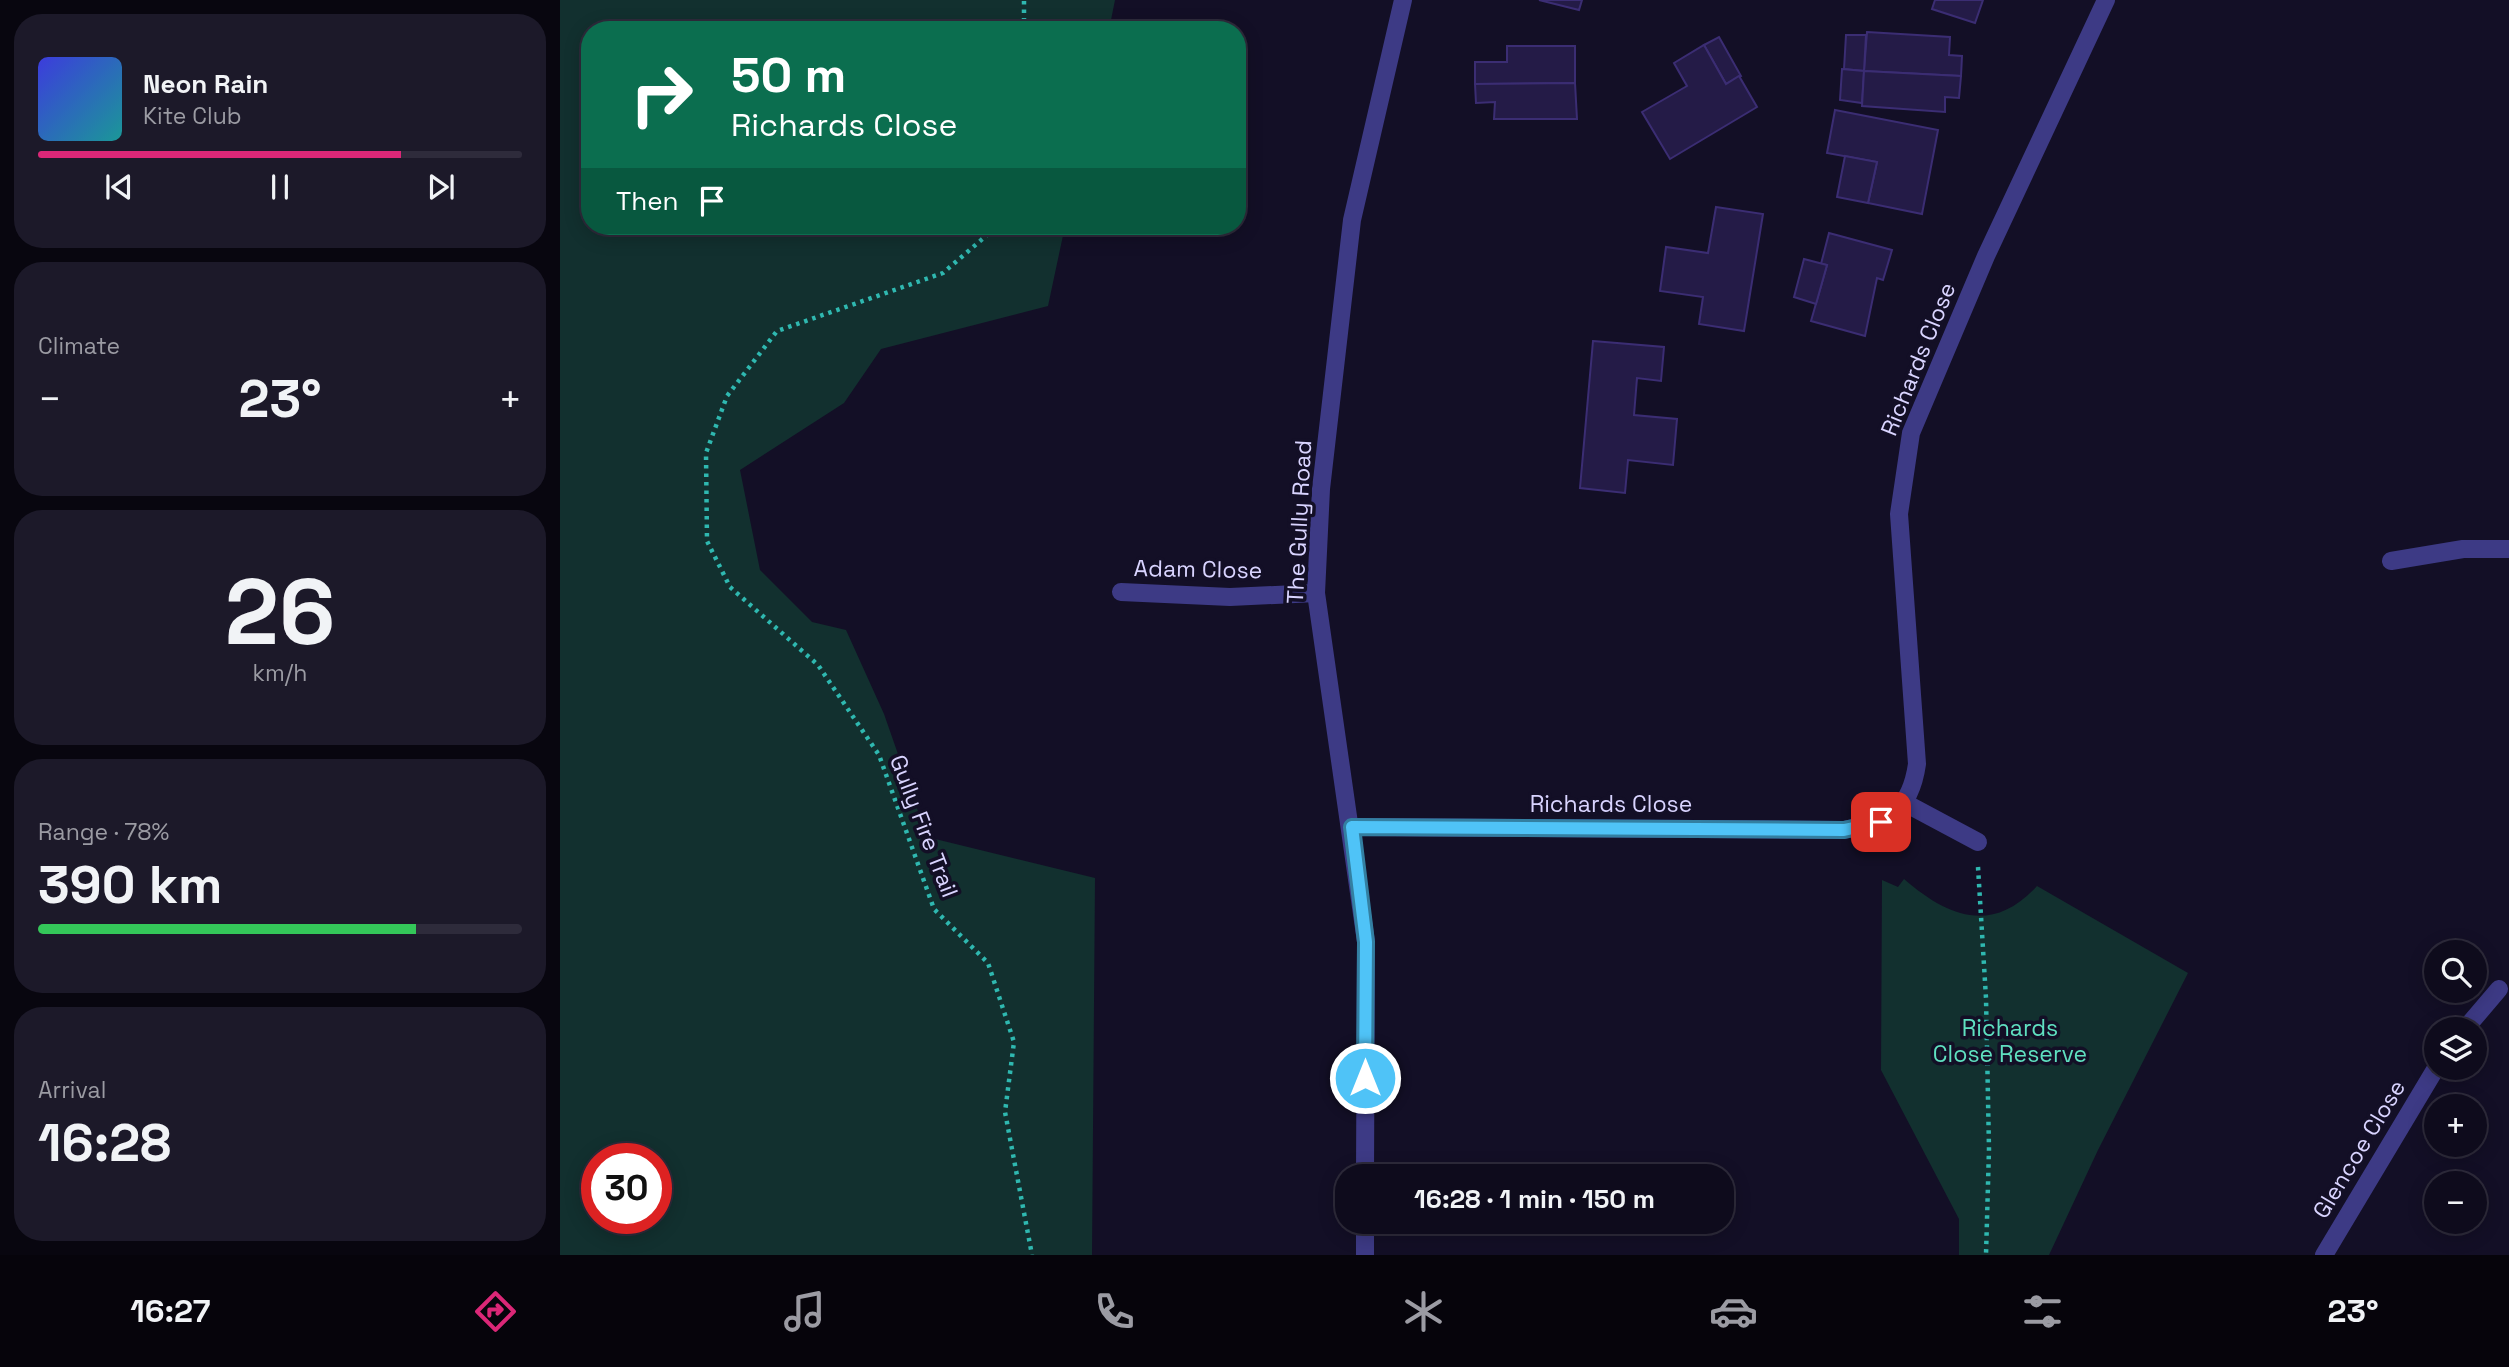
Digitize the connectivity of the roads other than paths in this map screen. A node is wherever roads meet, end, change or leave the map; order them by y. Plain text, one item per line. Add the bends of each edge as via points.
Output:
1 (1403, 0) edge
2 (2106, 0) edge
3 (2509, 550) edge
4 (2391, 561) dead end
5 (1121, 592) dead end
6 (1316, 593) junction
7 (1905, 803) junction
8 (1352, 827) junction
9 (1978, 842) road end
10 (2499, 989) dead end
11 (2475, 1017) edge
12 (2429, 1080) edge
13 (1365, 1164) edge
14 (1365, 1234) edge
15 (1365, 1255) edge
16 (2324, 1255) edge

1 - 6 street, The Gully Road via 1352,220 1321,489
2 - 7 street, Richards Close via 1986,256 1911,433 1899,514 1917,764
3 - 4 street via 2463,549
5 - 6 street, Adam Close via 1230,597
6 - 8 street, The Gully Road
7 - 8 street, Richards Close via 1881,822 1844,830
7 - 9 street
8 - 13 street, The Gully Road via 1366,942
10 - 11 street
12 - 16 street, Glencoe Close
14 - 15 street

